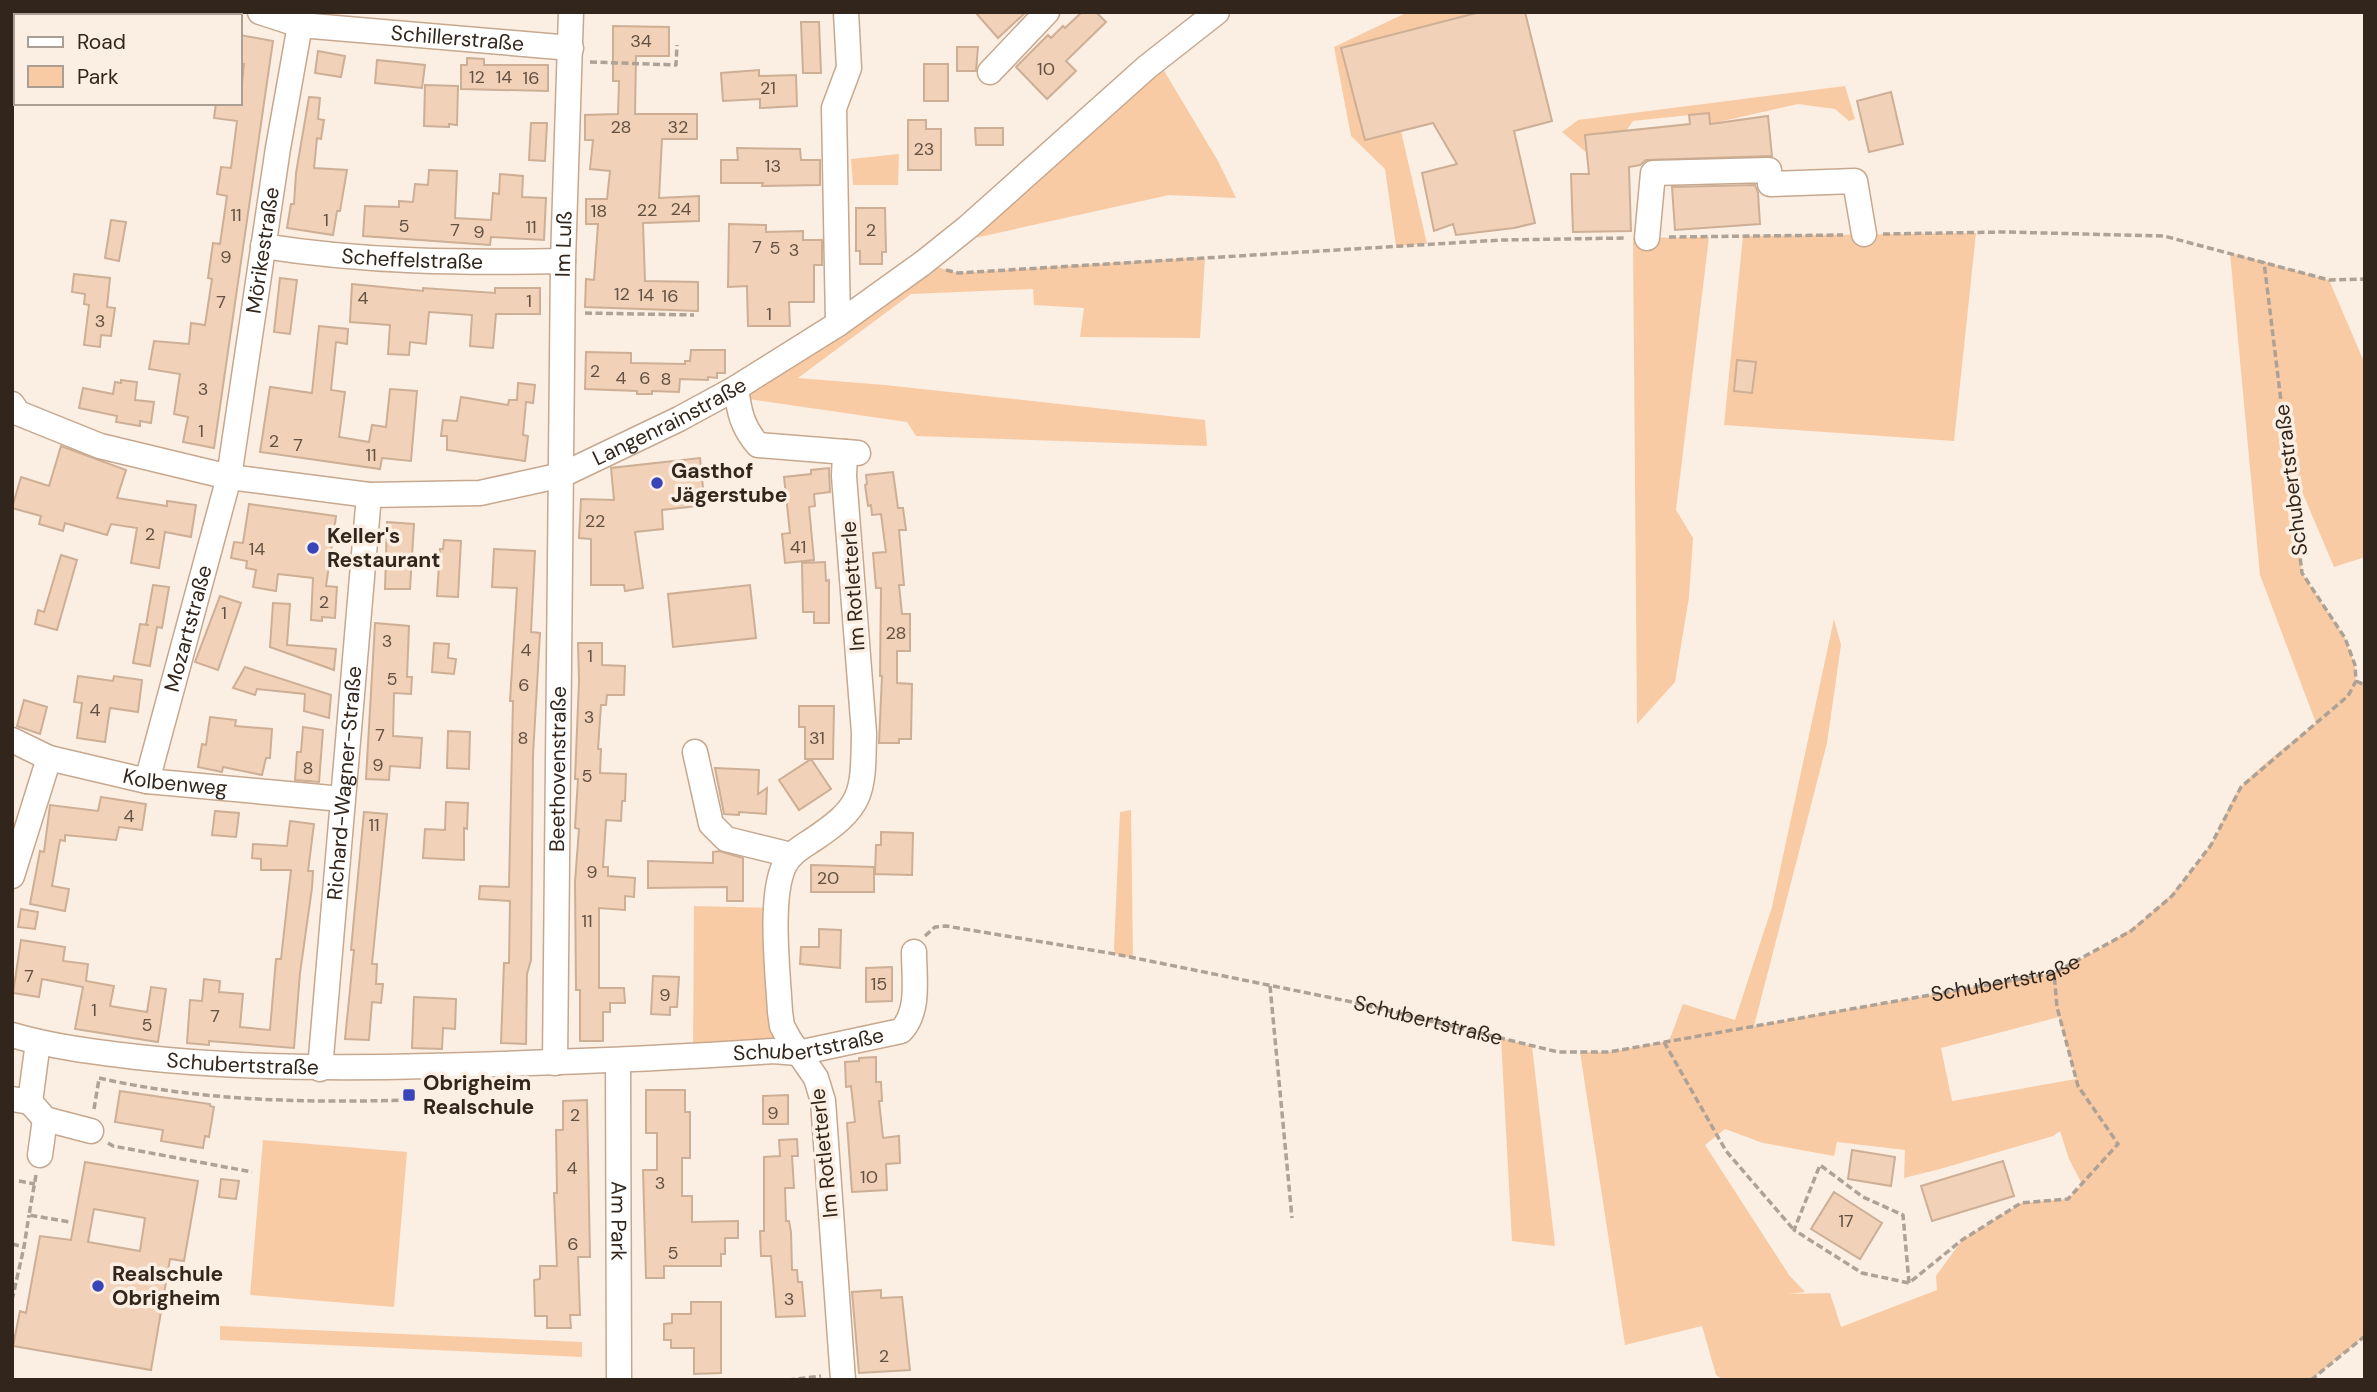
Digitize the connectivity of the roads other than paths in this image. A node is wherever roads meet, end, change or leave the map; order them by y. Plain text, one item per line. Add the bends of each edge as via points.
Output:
1 (260, 12) edge
2 (571, 12) edge
3 (846, 12) edge
4 (1047, 12) edge
5 (1217, 12) edge
6 (300, 25) junction
7 (570, 55) junction
8 (990, 72) dead end
9 (1864, 234) dead end
10 (1647, 238) dead end
11 (263, 246) junction
12 (563, 261) junction
13 (838, 324) junction
14 (736, 388) junction
15 (14, 413) edge
16 (562, 474) junction
17 (229, 477) junction
18 (369, 495) junction
19 (12, 740) edge
20 (695, 752) dead end
21 (49, 758) junction
22 (147, 781) junction
23 (342, 799) junction
24 (791, 855) junction
25 (12, 876) edge
26 (914, 952) road end
27 (25, 1038) edge
28 (798, 1053) junction
29 (618, 1062) junction
30 (555, 1063) junction
31 (320, 1069) junction
32 (29, 1107) edge
33 (90, 1131) road end
34 (40, 1155) road end
35 (843, 1377) edge
36 (619, 1380) edge

1 - 6 street, Schillerstraße
2 - 7 street, Im Luß
3 - 13 street via 849,68 834,108
4 - 8 street
5 - 13 street, Langenrainstraße via 1147,67 968,226
6 - 7 street, Schillerstraße
6 - 11 street, Mörikestraße
7 - 12 street, Im Luß
9 - 10 street via 1856,181 1770,184 1769,170 1653,173
11 - 12 street, Scheffelstraße via 449,263
11 - 17 street, Mörikestraße
12 - 16 street, Im Luß
13 - 14 street, Langenrainstraße
14 - 16 street, Langenrainstraße
14 - 24 street, Im Rotletterle via 739,413 758,445 852,453 844,477 864,733 863,775 858,797 841,821
15 - 17 street, Langenrainstraße via 100,446
16 - 18 street, Langenrainstraße via 480,493
16 - 30 street, Beethovenstraße
17 - 18 street, Langenrainstraße
17 - 22 street, Mozartstraße
18 - 23 street, Richard-Wagner-Straße
19 - 21 street, Kolbenweg
20 - 24 street via 711,824 726,839
21 - 22 street, Kolbenweg
21 - 25 street
22 - 23 street, Kolbenweg
23 - 31 street, Richard-Wagner-Straße
24 - 28 street, Im Rotletterle via 779,885 778,963 782,1026
26 - 28 street, Schubertstraße via 914,1008 901,1031
27 - 31 street, Schubertstraße via 104,1053 255,1068
27 - 32 street
28 - 29 street, Schubertstraße
28 - 35 street, Im Rotletterle via 816,1078 823,1101
29 - 30 street, Schubertstraße
29 - 36 street, Am Park
30 - 31 street, Schubertstraße
32 - 33 street
32 - 34 street

